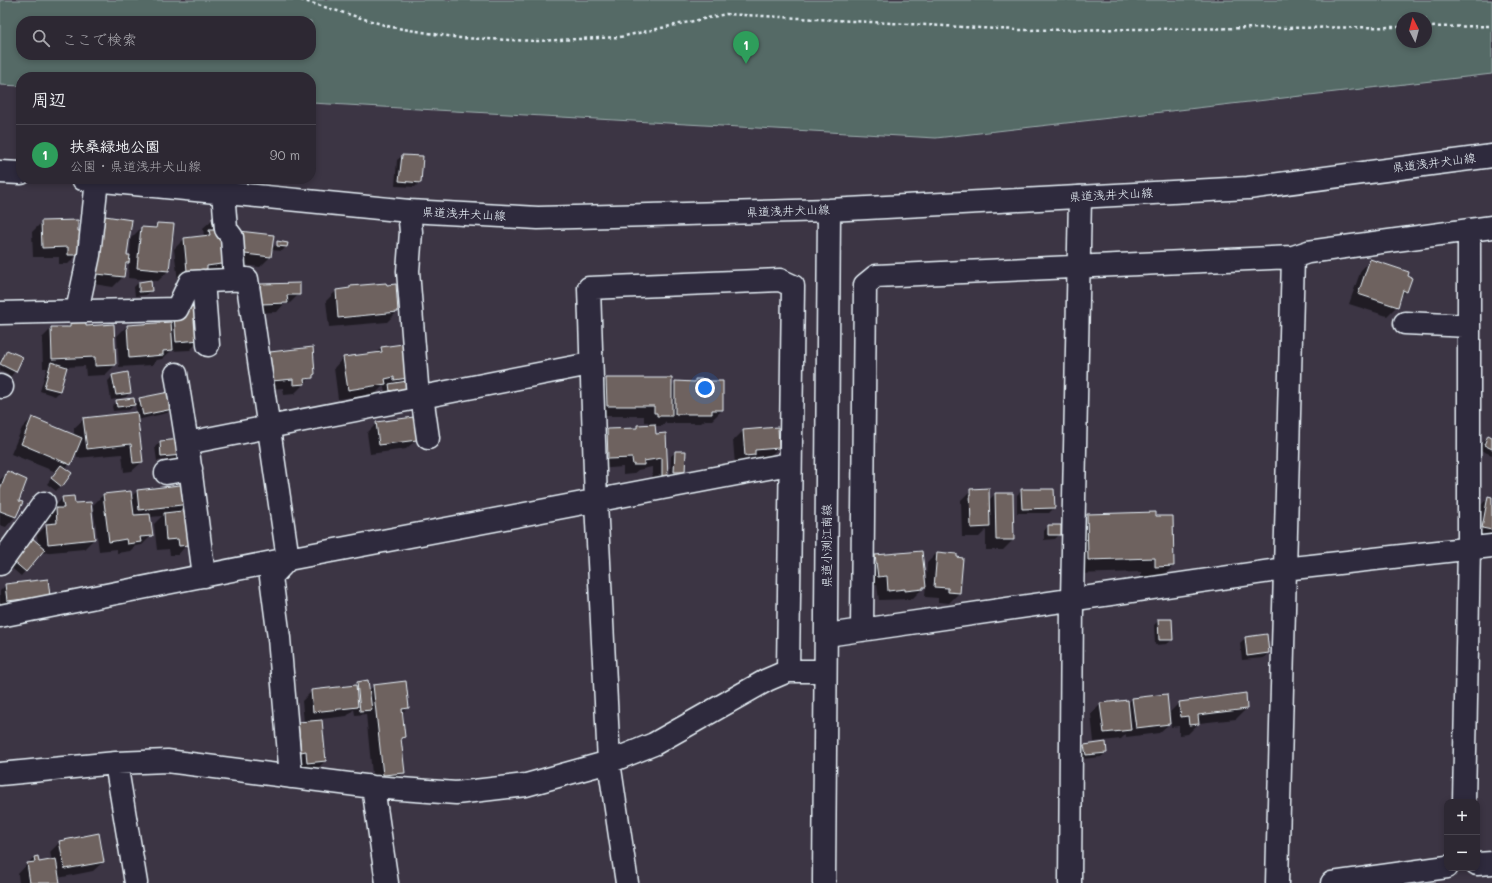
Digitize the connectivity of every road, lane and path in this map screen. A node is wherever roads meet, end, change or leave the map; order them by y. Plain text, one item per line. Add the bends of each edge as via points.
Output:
1 (301, 0) edge
2 (1492, 26) edge
3 (1396, 27) edge
4 (1432, 27) edge
5 (1492, 156) edge
6 (0, 172) edge
7 (16, 173) edge
8 (90, 184) edge
9 (135, 184) edge
10 (224, 192) junction
11 (1080, 197) junction
12 (829, 210) junction
13 (409, 211) junction
14 (1492, 227) edge
15 (1469, 230) junction
16 (1293, 257) junction
17 (1078, 268) junction
18 (235, 279) junction
19 (204, 281) junction
20 (77, 311) junction
21 (0, 314) edge
22 (1405, 323) dead end
23 (1469, 326) junction
24 (208, 345) dead end
25 (590, 364) junction
26 (176, 374) dead end
27 (420, 396) junction
28 (268, 427) junction
29 (428, 438) dead end
30 (187, 443) junction
31 (789, 464) junction
32 (191, 469) junction
33 (166, 473) dead end
34 (596, 502) junction
35 (44, 503) dead end
36 (1492, 546) edge
37 (1469, 547) junction
38 (288, 559) junction
39 (0, 564) edge
40 (1284, 569) junction
41 (204, 576) junction
42 (1072, 600) junction
43 (0, 616) edge
44 (862, 630) junction
45 (827, 635) junction
46 (788, 670) junction
47 (826, 671) junction
48 (609, 762) junction
49 (116, 763) junction
50 (0, 774) edge
51 (291, 777) junction
52 (373, 787) junction
53 (1464, 799) edge
54 (1492, 863) edge
55 (1480, 864) edge
56 (1444, 867) edge
57 (136, 883) edge
58 (388, 883) edge
59 (627, 883) edge
60 (824, 883) edge
61 (1070, 883) edge
62 (1276, 883) edge
63 (1332, 883) edge

1 - 3 path via 391,27 460,38 537,41 620,37 726,14 1017,30
2 - 4 path
5 - 11 street, 県道浅井犬山線 via 1248,188
6 - 7 street
8 - 20 street via 89,255
9 - 10 street, 県道浅井犬山線
10 - 13 street, 県道浅井犬山線
10 - 18 street via 226,229 232,237
11 - 12 street, 県道浅井犬山線
11 - 17 street
12 - 13 street, 県道浅井犬山線 via 538,218
12 - 45 street, 県道小渕江南線
13 - 27 street via 411,232 408,271
14 - 15 street
15 - 16 street via 1308,252
15 - 23 street
16 - 17 street
16 - 40 street
17 - 42 street
17 - 44 street via 876,276 866,285
18 - 19 street
18 - 28 street via 247,278
19 - 20 street via 190,282 177,309
19 - 24 street
20 - 21 street
22 - 23 street
23 - 37 street
25 - 27 street
25 - 31 street via 589,288 780,280 793,286
25 - 34 street
26 - 30 street
27 - 28 street
27 - 29 street
28 - 30 street
28 - 38 street
30 - 32 street
31 - 34 street
31 - 46 street
32 - 33 street
32 - 41 street
34 - 38 street
34 - 48 street
35 - 39 street
36 - 37 street
37 - 40 street
37 - 53 street
38 - 41 street
38 - 51 street via 271,577
40 - 42 street
40 - 62 street
41 - 43 street
42 - 44 street
42 - 61 street
44 - 45 street
45 - 47 street, 県道小渕江南線
46 - 47 street
46 - 48 street via 654,744
47 - 60 street, 県道小渕江南線
48 - 52 street via 526,785 456,793
48 - 59 street
49 - 50 street
49 - 51 street via 168,761
49 - 57 street
51 - 52 street
52 - 58 street
54 - 55 street
56 - 63 street

